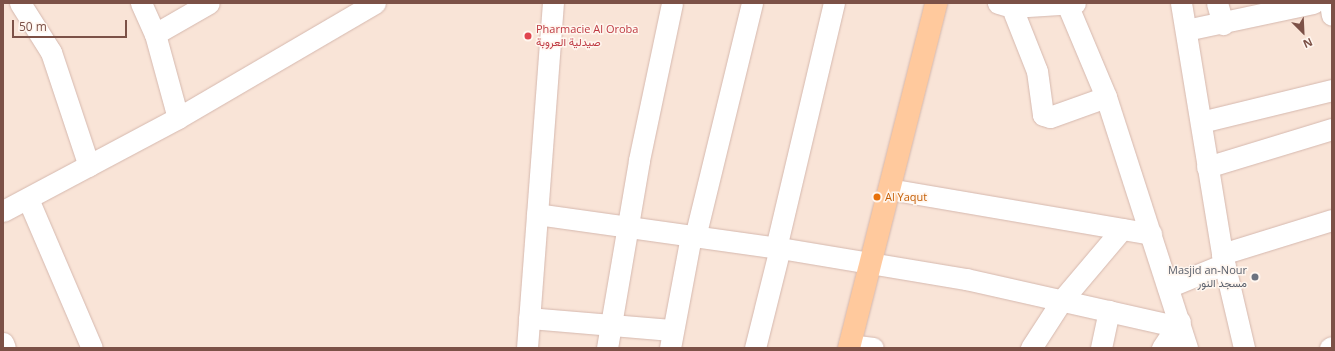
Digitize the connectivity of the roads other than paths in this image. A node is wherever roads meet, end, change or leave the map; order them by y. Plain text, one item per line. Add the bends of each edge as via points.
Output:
1 (20, 3) edge
2 (141, 3) edge
3 (209, 3) edge
4 (375, 3) edge
5 (553, 3) edge
6 (672, 3) edge
7 (752, 3) edge
8 (834, 3) edge
9 (936, 3) edge
10 (1071, 3) edge
11 (1181, 3) edge
12 (1218, 3) edge
13 (1313, 3) edge
14 (1330, 3) edge
15 (1006, 8) edge
16 (1332, 15) edge
17 (1223, 24) junction
18 (1186, 30) junction
19 (155, 34) junction
20 (1332, 90) edge
21 (1106, 97) junction
22 (178, 118) junction
23 (1201, 122) junction
24 (1332, 129) edge
25 (89, 166) junction
26 (1207, 167) junction
27 (889, 189) junction
28 (28, 199) junction
29 (3, 211) edge
30 (537, 214) junction
31 (1332, 220) edge
32 (628, 227) junction
33 (1122, 229) junction
34 (1151, 234) junction
35 (693, 237) junction
36 (778, 248) junction
37 (1223, 259) junction
38 (870, 262) junction
39 (1168, 287) junction
40 (1062, 300) junction
41 (1109, 311) junction
42 (529, 318) junction
43 (612, 323) junction
44 (1177, 324) junction
45 (672, 339) edge
46 (3, 344) edge
47 (849, 347) edge
48 (5, 348) edge
49 (92, 348) edge
50 (527, 348) edge
51 (607, 348) edge
52 (755, 348) edge
53 (873, 348) edge
54 (1031, 348) edge
55 (1101, 348) edge
56 (1162, 348) edge
57 (1187, 348) edge
58 (1244, 348) edge

1 - 25 street via 51,52
2 - 19 street
3 - 19 street
4 - 22 street
5 - 30 street
6 - 32 street
7 - 35 street
8 - 36 street
9 - 27 main road
10 - 15 street
10 - 21 street
11 - 18 street
12 - 17 street
13 - 17 street
14 - 16 street
15 - 21 street via 1037,71 1043,115 1050,116
17 - 18 street
18 - 23 street
19 - 22 street
20 - 23 street
21 - 34 street
22 - 25 street
23 - 26 street
24 - 26 street
25 - 28 street
26 - 37 street
27 - 33 street
27 - 38 main road
28 - 29 street
28 - 49 street
30 - 32 street
30 - 42 street
31 - 37 street
32 - 35 street
32 - 43 street
33 - 34 street
33 - 40 street
34 - 39 street
35 - 36 street
35 - 45 street
36 - 38 street
36 - 52 street
37 - 39 street
37 - 58 street
38 - 40 street
38 - 47 main road
39 - 44 street
40 - 41 street
40 - 54 street
41 - 44 street
41 - 55 street
42 - 43 street
42 - 50 street
43 - 45 street
43 - 51 street
44 - 56 street
44 - 57 street
46 - 48 street
47 - 53 street

